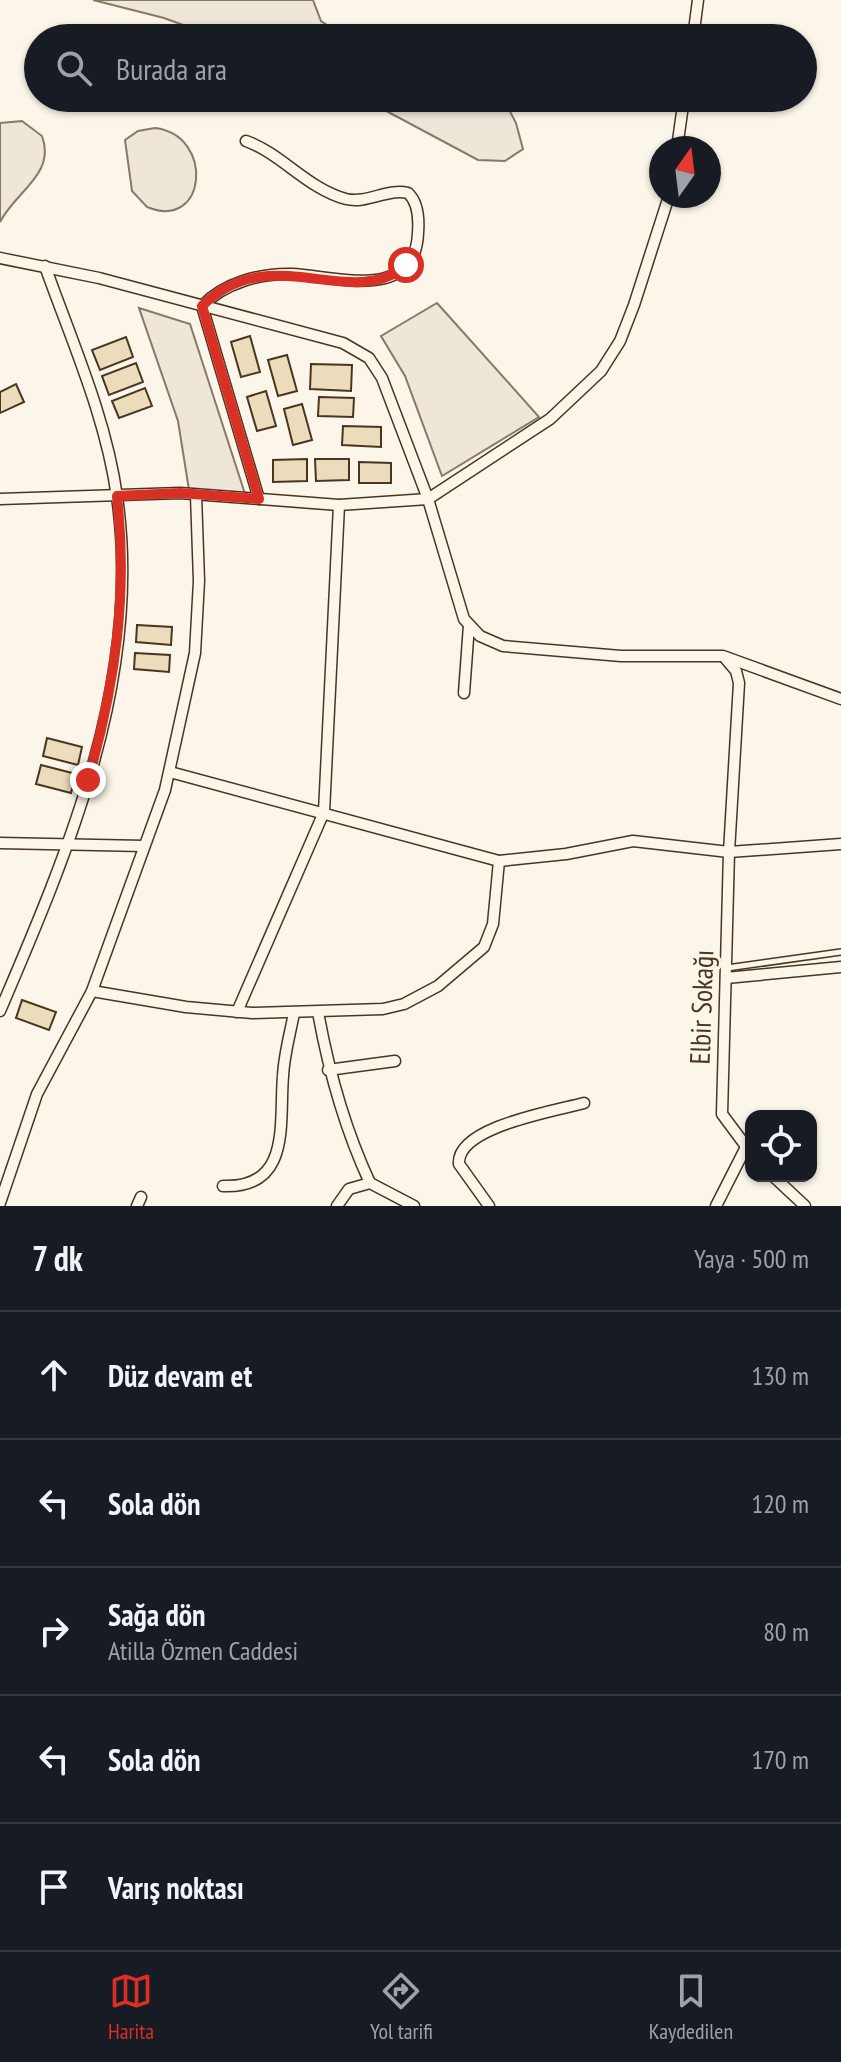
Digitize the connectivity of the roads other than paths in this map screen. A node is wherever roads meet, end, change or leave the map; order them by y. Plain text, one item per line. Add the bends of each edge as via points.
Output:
1 (698, 0) edge
2 (695, 24) edge
3 (682, 112) edge
4 (679, 136) edge
5 (246, 141) dead end
6 (665, 208) edge
7 (0, 258) edge
8 (45, 266) junction
9 (202, 306) junction
10 (196, 495) junction
11 (117, 496) junction
12 (0, 499) edge
13 (259, 499) junction
14 (428, 499) junction
15 (339, 505) junction
16 (469, 625) junction
17 (723, 656) junction
18 (464, 693) dead end
19 (841, 699) edge
20 (170, 772) junction
21 (324, 812) junction
22 (0, 843) edge
23 (68, 844) junction
24 (841, 844) edge
25 (144, 846) junction
26 (729, 852) junction
27 (499, 861) junction
28 (841, 952) edge
29 (841, 967) edge
30 (726, 973) junction
31 (92, 991) junction
32 (0, 1011) edge
33 (237, 1012) junction
34 (318, 1012) junction
35 (294, 1013) junction
36 (395, 1061) dead end
37 (328, 1070) junction
38 (584, 1103) dead end
39 (745, 1145) edge
40 (745, 1157) edge
41 (779, 1182) edge
42 (370, 1183) junction
43 (223, 1186) dead end
44 (0, 1203) edge
45 (337, 1206) edge
46 (414, 1206) edge
47 (489, 1206) edge
48 (716, 1206) edge
49 (805, 1206) edge

1 - 2 street
3 - 4 street
5 - 9 street via 345,199 408,193 418,213 416,250 402,269 379,279 354,283 269,276 225,288
6 - 14 street via 620,341 601,371 550,419
7 - 8 street
8 - 9 street
8 - 11 street via 102,422
9 - 13 street
9 - 14 street via 343,343 369,358 382,378
10 - 11 street
10 - 13 street
10 - 20 street via 196,644
11 - 12 street
11 - 23 street via 123,580 116,667
13 - 15 street
14 - 15 street
14 - 16 street
15 - 21 street
16 - 17 street via 503,646 621,656
16 - 18 street
17 - 19 street
17 - 26 street, Elbir Sokağı via 733,665 739,683
20 - 21 street
20 - 25 street
21 - 27 street
21 - 33 street
22 - 23 street
23 - 25 street
23 - 32 street
24 - 26 street
25 - 31 street
26 - 27 street via 645,840
26 - 30 street, Elbir Sokağı
27 - 34 street via 491,932 479,952 438,986 404,1004
28 - 30 lane
29 - 30 street
30 - 39 street, Elbir Sokağı via 722,1114
31 - 33 street
31 - 44 street via 37,1094
33 - 35 street
34 - 35 street
34 - 37 street
35 - 43 street via 275,1158 254,1180
36 - 37 street
37 - 42 street via 346,1131
38 - 47 street via 496,1128 466,1144 459,1164
40 - 48 street
41 - 49 street
42 - 45 street via 349,1189
42 - 46 street

